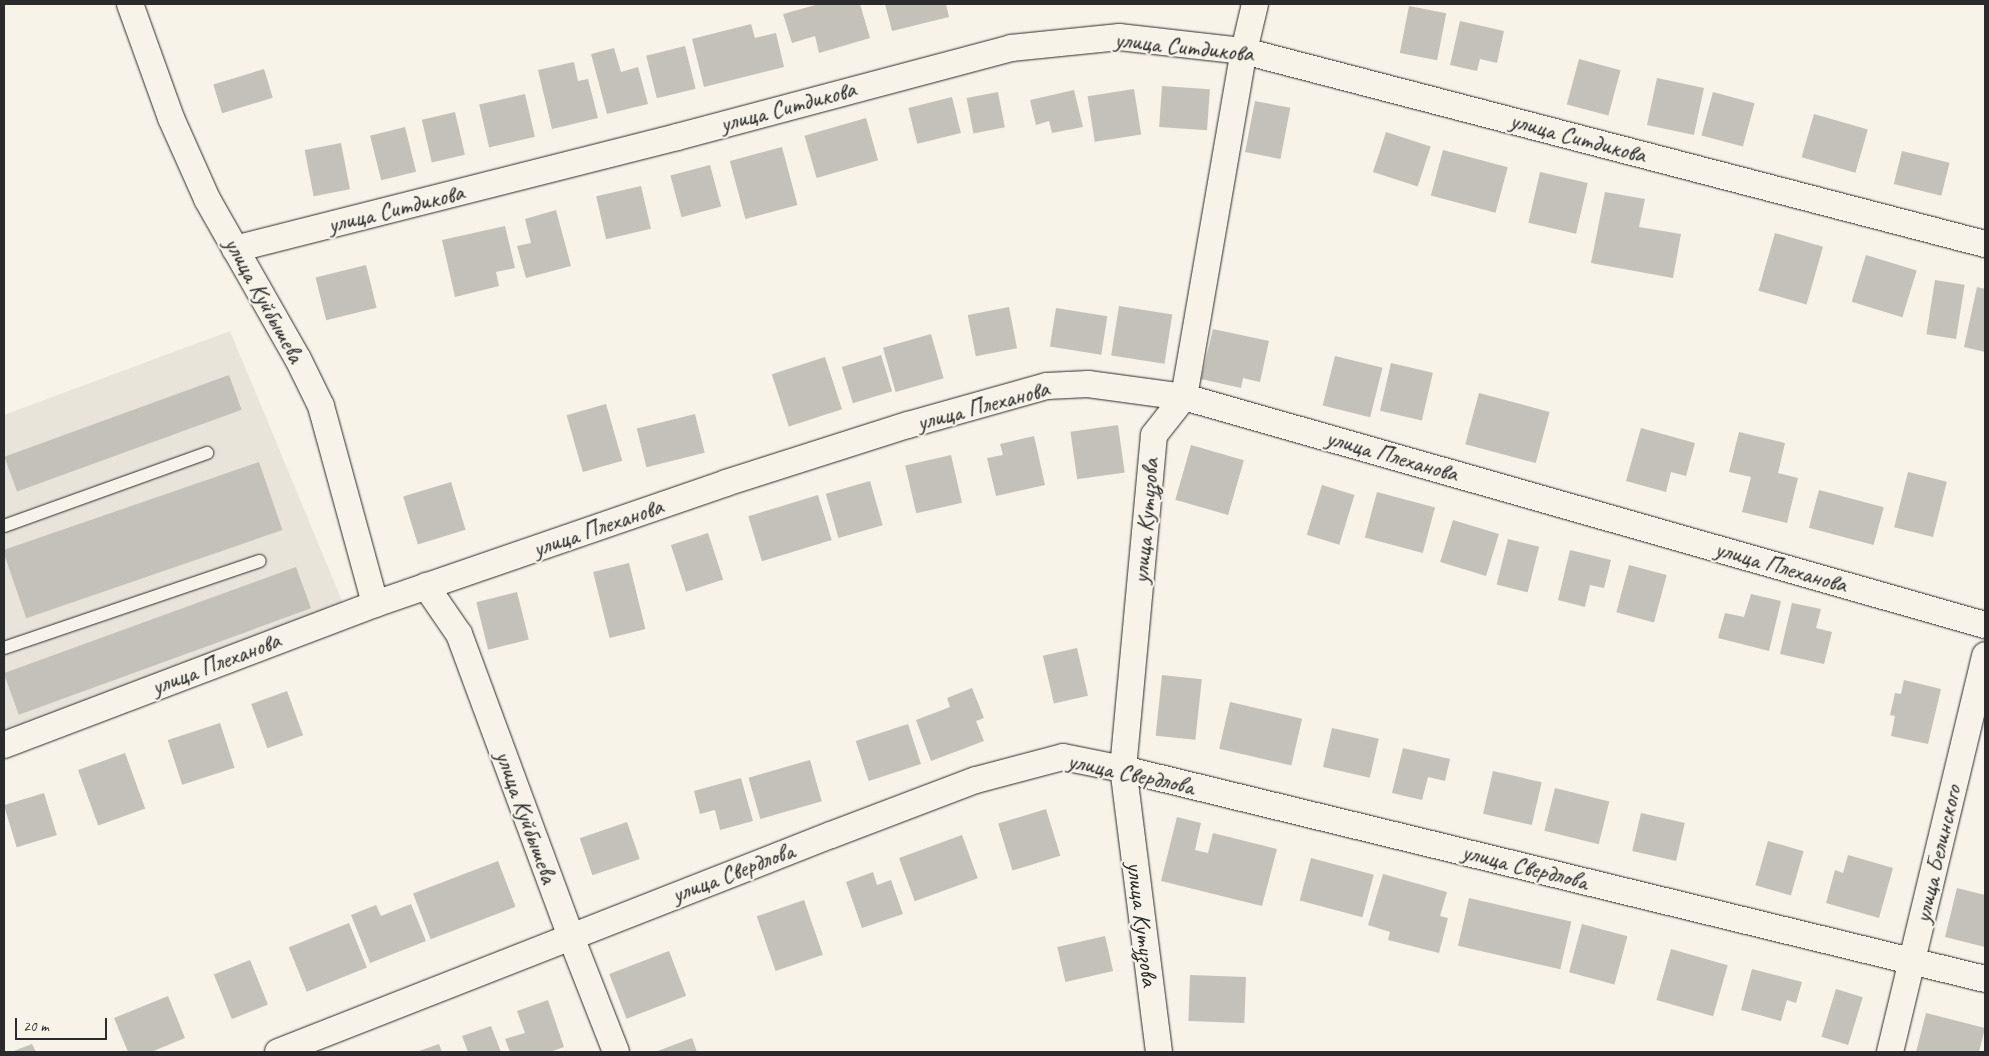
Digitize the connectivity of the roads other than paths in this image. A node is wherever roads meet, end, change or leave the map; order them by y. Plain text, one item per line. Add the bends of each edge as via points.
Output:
1 (130, 4) edge
2 (1255, 4) edge
3 (1244, 51) junction
4 (1985, 244) edge
5 (235, 249) junction
6 (1184, 397) junction
7 (207, 452) dead end
8 (4, 526) edge
9 (260, 561) dead end
10 (426, 586) junction
11 (375, 604) junction
12 (1985, 625) edge
13 (4, 648) edge
14 (1985, 655) edge
15 (4, 745) edge
16 (1123, 769) junction
17 (571, 936) junction
18 (1912, 962) junction
19 (1985, 979) edge
20 (278, 1052) edge
21 (616, 1052) edge
22 (1159, 1052) edge
23 (1890, 1052) edge

1 - 5 street, улица Куйбышева via 171,118 207,199
2 - 3 street, улица Кутузова
3 - 4 street, улица Ситдикова
3 - 5 street, улица Ситдикова via 1119,37 1011,48
3 - 6 street, улица Кутузова
5 - 11 street, улица Куйбышева via 321,406
6 - 10 street, улица Плеханова via 1088,384 1047,386 726,484
6 - 12 street, улица Плеханова
6 - 16 street, улица Кутузова via 1154,435
7 - 8 lane
9 - 13 lane
10 - 11 street, улица Плеханова
10 - 17 street, улица Куйбышева via 459,634
11 - 15 street, улица Плеханова
14 - 18 street, улица Белинского
16 - 17 street, улица Свердлова via 1063,757 976,780
16 - 18 street, улица Свердлова
16 - 22 street, улица Кутузова
17 - 20 street, улица Свердлова
17 - 21 street, улица Куйбышева
18 - 19 street, улица Свердлова
18 - 23 street, улица Белинского

